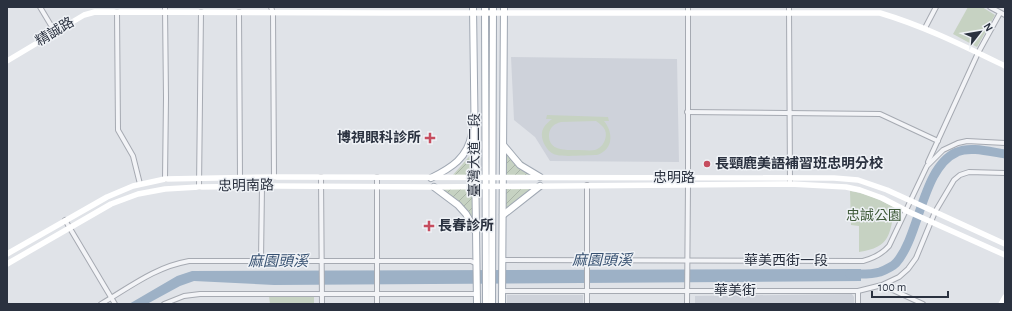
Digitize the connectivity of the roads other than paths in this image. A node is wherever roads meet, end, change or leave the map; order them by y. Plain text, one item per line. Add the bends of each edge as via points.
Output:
1 (40, 7) edge
2 (936, 7) edge
3 (990, 7) edge
4 (165, 9) edge
5 (272, 10) edge
6 (388, 10) edge
7 (473, 10) edge
8 (504, 10) edge
9 (556, 10) edge
10 (644, 10) edge
11 (688, 10) edge
12 (789, 10) edge
13 (880, 10) edge
14 (489, 11) edge
15 (118, 12) junction
16 (201, 12) junction
17 (239, 12) junction
18 (1000, 13) junction
19 (1005, 15) edge
20 (925, 28) junction
21 (55, 32) junction
22 (978, 53) junction
23 (7, 61) edge
24 (1005, 66) edge
25 (687, 112) junction
26 (790, 114) junction
27 (475, 116) junction
28 (938, 141) junction
29 (1005, 144) edge
30 (504, 146) junction
31 (927, 166) junction
32 (1005, 173) edge
33 (274, 177) junction
34 (322, 177) junction
35 (475, 177) junction
36 (486, 177) junction
37 (493, 177) junction
38 (503, 177) junction
39 (540, 177) junction
40 (199, 178) junction
41 (240, 178) junction
42 (377, 178) junction
43 (430, 178) junction
44 (688, 178) junction
45 (165, 179) junction
46 (790, 181) junction
47 (140, 184) junction
48 (688, 185) junction
49 (199, 186) junction
50 (262, 186) junction
51 (322, 186) junction
52 (377, 186) junction
53 (476, 186) junction
54 (486, 186) junction
55 (493, 186) junction
56 (503, 186) junction
57 (540, 186) junction
58 (587, 186) junction
59 (434, 187) junction
60 (911, 201) junction
61 (907, 211) junction
62 (933, 211) junction
63 (503, 215) junction
64 (65, 220) junction
65 (930, 221) junction
66 (69, 228) junction
67 (476, 232) junction
68 (1005, 244) edge
69 (7, 254) edge
70 (1005, 255) edge
71 (377, 260) junction
72 (503, 260) junction
73 (261, 261) junction
74 (322, 262) junction
75 (587, 262) junction
76 (687, 262) junction
77 (7, 264) edge
78 (477, 264) junction
79 (882, 285) junction
80 (687, 289) junction
81 (587, 290) junction
82 (502, 291) junction
83 (858, 291) junction
84 (322, 292) junction
85 (377, 292) junction
86 (489, 293) junction
87 (477, 294) junction
88 (1005, 296) edge
89 (113, 301) edge
90 (101, 304) edge
91 (164, 304) edge
92 (322, 304) edge
93 (377, 304) edge
94 (477, 304) edge
95 (486, 304) edge
96 (492, 304) edge
97 (502, 304) edge
98 (587, 304) edge
99 (687, 304) edge
100 (858, 304) edge
101 (923, 304) edge
102 (1001, 304) edge

1 - 21 street
2 - 20 street
3 - 18 street
4 - 15 main road, 精誠路
4 - 16 main road, 精誠路
4 - 45 street
5 - 6 main road, 精誠路
5 - 17 main road, 精誠路
5 - 33 street
6 - 7 main road, 精誠路
7 - 14 main road, 精誠路
7 - 27 main road, 臺灣大道二段
8 - 9 main road, 精誠路
8 - 14 main road, 精誠路
8 - 30 main road, 臺灣大道二段
9 - 10 main road, 精誠路
10 - 11 main road, 精誠路
11 - 12 main road, 精誠路
11 - 25 street
12 - 13 main road, 精誠路
12 - 26 street
13 - 20 main road, 精誠路
14 - 36 main road, 臺灣大道二段
14 - 37 main road, 臺灣大道二段
15 - 21 main road, 精誠路 via 90,13
15 - 47 street via 118,130 133,156
16 - 17 main road, 精誠路
16 - 40 street
17 - 41 street
18 - 19 street
18 - 22 street
20 - 22 main road, 精誠路
21 - 23 main road, 精誠路
22 - 24 main road, 精誠路
22 - 28 street
25 - 26 street
25 - 44 street
26 - 28 street via 880,114
26 - 46 street
27 - 35 main road, 臺灣大道二段
27 - 43 main road via 470,144 464,153 450,168
28 - 31 street
29 - 31 street, 華美西街一段 via 967,141 958,143 943,150
30 - 38 main road, 臺灣大道二段
30 - 39 main road via 520,164
31 - 60 street, 華美西街一段
32 - 62 street, 華美街 via 969,172 960,175
33 - 34 main road, 忠明南路
33 - 41 main road, 忠明南路
34 - 42 main road, 忠明南路
34 - 51 street
35 - 36 main road, 忠明南路
35 - 43 main road, 忠明南路
35 - 53 main road, 臺灣大道二段
36 - 37 main road, 忠明南路
36 - 54 main road, 臺灣大道二段
37 - 38 main road, 忠明南路
37 - 55 main road, 臺灣大道二段
38 - 39 main road, 忠明路
38 - 56 main road, 臺灣大道二段
39 - 44 main road, 忠明路
40 - 41 main road, 忠明南路
40 - 45 main road, 忠明南路
40 - 49 street
42 - 43 main road, 忠明南路
42 - 52 street
44 - 46 main road, 忠明路
44 - 48 street
45 - 47 main road, 忠明南路
46 - 48 main road, 忠明路
46 - 60 main road, 忠明路 via 834,178 858,180
46 - 61 main road, 忠明路 via 846,187 882,198
47 - 64 main road, 忠明南路 via 107,197
48 - 58 main road, 忠明路
48 - 76 street
49 - 50 main road, 忠明南路
49 - 66 main road, 忠明南路 via 165,188 138,194 111,204
50 - 51 main road, 忠明南路
50 - 73 street
51 - 52 main road, 忠明南路
51 - 74 street
52 - 59 main road, 忠明南路
52 - 71 street
53 - 54 main road, 忠明南路
53 - 59 main road, 忠明南路
53 - 67 main road, 臺灣大道二段
54 - 55 main road, 忠明南路
54 - 86 main road, 臺灣大道二段 via 486,264
55 - 56 main road, 忠明南路
55 - 86 main road, 臺灣大道二段
56 - 57 main road, 忠明路
56 - 63 main road, 臺灣大道二段
57 - 58 main road, 忠明路
57 - 63 main road
58 - 75 street
59 - 67 main road via 458,205
60 - 61 street, 華美西街一段
60 - 62 main road, 忠明路
61 - 65 main road, 忠明路
61 - 76 street, 華美西街一段 via 884,252 863,262
62 - 65 street, 華美街
62 - 68 main road
63 - 72 main road, 臺灣大道二段
64 - 66 street
64 - 69 main road, 忠明南路
65 - 70 main road
65 - 79 street, 華美街 via 916,258 908,269 899,277
66 - 77 main road, 忠明南路
66 - 89 street
67 - 78 main road, 臺灣大道二段
71 - 74 street
71 - 78 street via 470,261
71 - 85 street
72 - 75 street, 華美西街一段
72 - 82 main road, 臺灣大道二段
73 - 74 street
73 - 89 street via 189,261 174,264 153,273
74 - 84 street
75 - 76 street, 華美西街一段
75 - 81 street
76 - 80 street
78 - 87 main road, 臺灣大道二段
79 - 83 street, 華美街
79 - 101 street
80 - 81 street, 華美街
80 - 83 street, 華美街
80 - 99 street
81 - 82 street, 華美街
81 - 98 street
82 - 97 main road, 臺灣大道二段
83 - 100 street
84 - 85 street
84 - 91 street via 200,294 184,296
84 - 92 street
85 - 87 street
85 - 93 street
86 - 95 main road, 臺灣大道二段
86 - 96 main road, 臺灣大道二段
87 - 94 main road, 臺灣大道二段
88 - 102 main road
89 - 90 street

